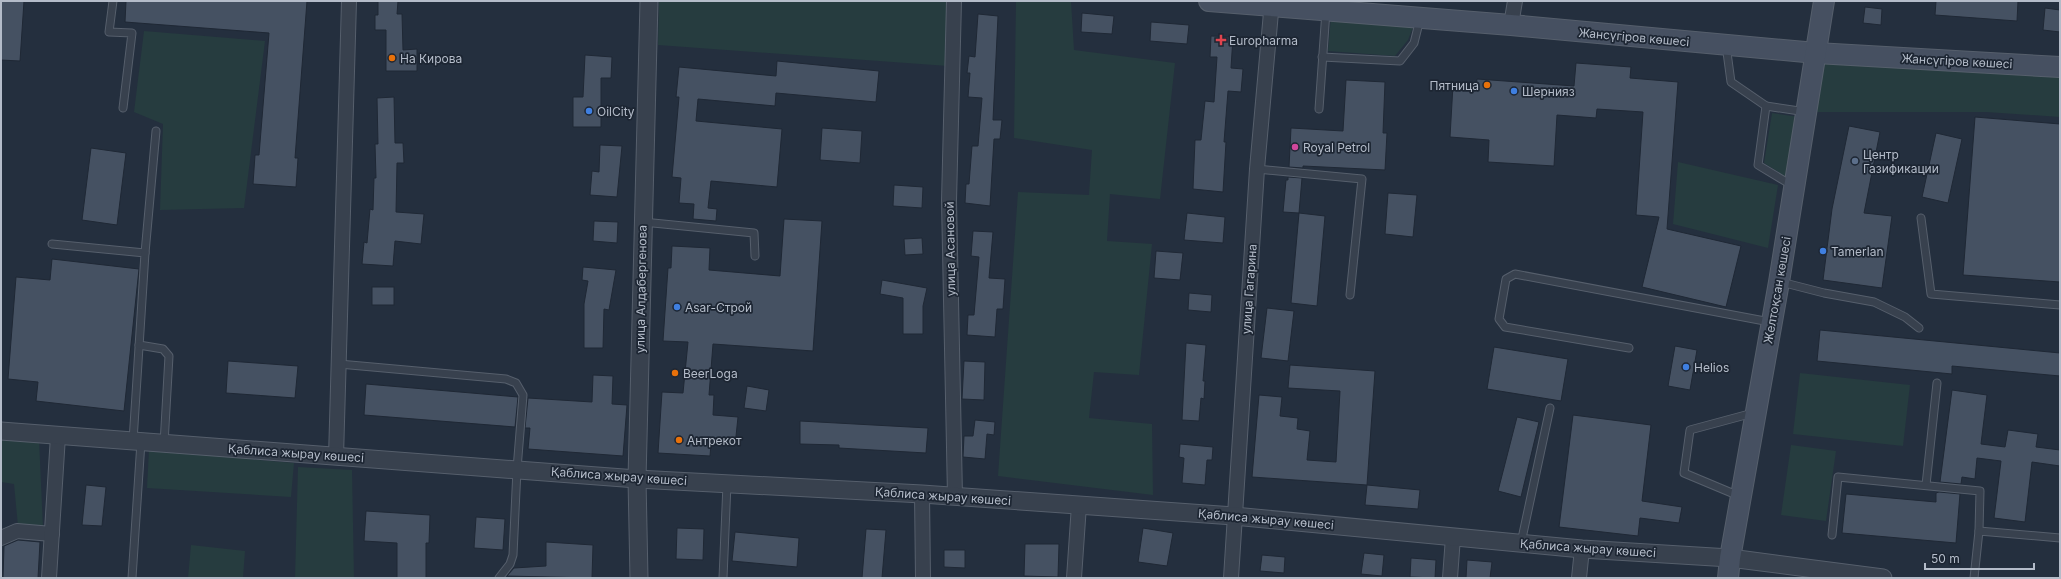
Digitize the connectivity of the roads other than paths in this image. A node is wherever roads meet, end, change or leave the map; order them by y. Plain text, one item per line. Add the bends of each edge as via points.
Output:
1 (113, 1) edge
2 (349, 1) edge
3 (649, 1) edge
4 (954, 1) edge
5 (1209, 1) edge
6 (1515, 1) edge
7 (1824, 1) edge
8 (1272, 4) edge
9 (1326, 11) junction
10 (1420, 19) junction
11 (1510, 25) junction
12 (1725, 45) junction
13 (1816, 53) junction
14 (1322, 57) junction
15 (2060, 67) edge
16 (1766, 106) junction
17 (122, 108) dead end
18 (1319, 109) dead end
19 (1806, 112) junction
20 (156, 131) dead end
21 (1257, 169) junction
22 (1795, 187) junction
23 (1921, 218) dead end
24 (642, 222) junction
25 (52, 244) dead end
26 (145, 253) junction
27 (755, 256) dead end
28 (1779, 282) junction
29 (1350, 295) dead end
30 (2060, 306) edge
31 (1771, 322) junction
32 (1919, 328) dead end
33 (139, 345) junction
34 (1629, 348) dead end
35 (338, 364) junction
36 (1936, 383) dead end
37 (1550, 408) dead end
38 (1756, 412) junction
39 (1, 431) edge
40 (58, 436) junction
41 (137, 442) junction
42 (164, 444) junction
43 (336, 456) junction
44 (517, 469) junction
45 (637, 479) junction
46 (727, 484) junction
47 (1926, 485) junction
48 (922, 494) junction
49 (955, 496) junction
50 (1741, 496) junction
51 (1079, 505) junction
52 (1234, 516) junction
53 (1979, 531) junction
54 (52, 534) junction
55 (1832, 535) dead end
56 (1453, 537) junction
57 (1, 538) edge
58 (2060, 538) edge
59 (1521, 543) junction
60 (1582, 549) junction
61 (1730, 558) junction
62 (49, 578) edge
63 (132, 578) edge
64 (499, 578) edge
65 (639, 578) edge
66 (723, 578) edge
67 (923, 578) edge
68 (1074, 578) edge
69 (1231, 578) edge
70 (1450, 578) edge
71 (1579, 578) edge
72 (1728, 578) edge
73 (1878, 578) edge
74 (1974, 578) edge

1 - 17 lane via 109,32 132,33
2 - 35 street
3 - 24 street, улица Алдабергенова
4 - 49 street, улица Асановой via 949,201
5 - 8 main road, Жансүгіров көшесі
6 - 11 street
7 - 13 main road, Желтоқсан көшесі
8 - 9 main road, Жансүгіров көшесі
8 - 21 street, улица Гагарина
9 - 10 main road, Жансүгіров көшесі
9 - 14 lane
10 - 11 main road, Жансүгіров көшесі
10 - 14 lane via 1414,43 1400,61
11 - 12 main road, Жансүгіров көшесі
12 - 13 main road, Жансүгіров көшесі
12 - 16 lane via 1731,82
13 - 15 main road, Жансүгіров көшесі
13 - 19 main road, Желтоқсан көшесі
14 - 18 lane
16 - 19 lane
16 - 22 lane via 1758,165
19 - 22 main road, Желтоқсан көшесі
20 - 26 lane
21 - 29 lane via 1362,179
21 - 52 street, улица Гагарина
22 - 28 main road, Желтоқсан көшесі
23 - 30 lane via 1931,294
24 - 27 lane via 754,234
24 - 45 street, улица Алдабергенова
25 - 26 lane
26 - 33 lane
28 - 31 main road, Желтоқсан көшесі
28 - 32 lane via 1874,302 1905,317
31 - 34 lane via 1515,274 1506,279 1499,319 1505,327
31 - 38 main road, Желтоқсан көшесі
33 - 41 lane
33 - 42 lane via 162,349 169,356
35 - 43 street
35 - 44 lane via 506,379 516,383 523,395
36 - 47 lane
37 - 59 lane
38 - 50 main road, Желтоқсан көшесі
38 - 50 lane via 1690,430 1684,473
39 - 40 street, Қаблиса жырау көшесі
40 - 41 street, Қаблиса жырау көшесі
40 - 54 street
41 - 42 street, Қаблиса жырау көшесі
41 - 63 lane
42 - 43 street, Қаблиса жырау көшесі
43 - 44 street, Қаблиса жырау көшесі
44 - 45 street, Қаблиса жырау көшесі
44 - 64 lane via 513,555 510,564
45 - 46 street, Қаблиса жырау көшесі
45 - 65 street, улица Алдабергенова
46 - 48 street, Қаблиса жырау көшесі
46 - 66 lane
47 - 53 lane via 1980,491
47 - 55 lane via 1838,477
48 - 49 street, Қаблиса жырау көшесі
48 - 67 street
49 - 51 street, Қаблиса жырау көшесі
50 - 61 main road, Желтоқсан көшесі
51 - 52 street, Қаблиса жырау көшесі
51 - 68 street
52 - 56 street, Қаблиса жырау көшесі
52 - 69 street, улица Гагарина
53 - 58 lane
53 - 74 lane
54 - 57 street via 17,531
54 - 62 street
56 - 59 street, Қаблиса жырау көшесі
56 - 70 street
59 - 60 street, Қаблиса жырау көшесі
60 - 61 street, Қаблиса жырау көшесі
60 - 71 street
61 - 72 main road, Желтоқсан көшесі
61 - 73 street, Қаблиса жырау көшесі

